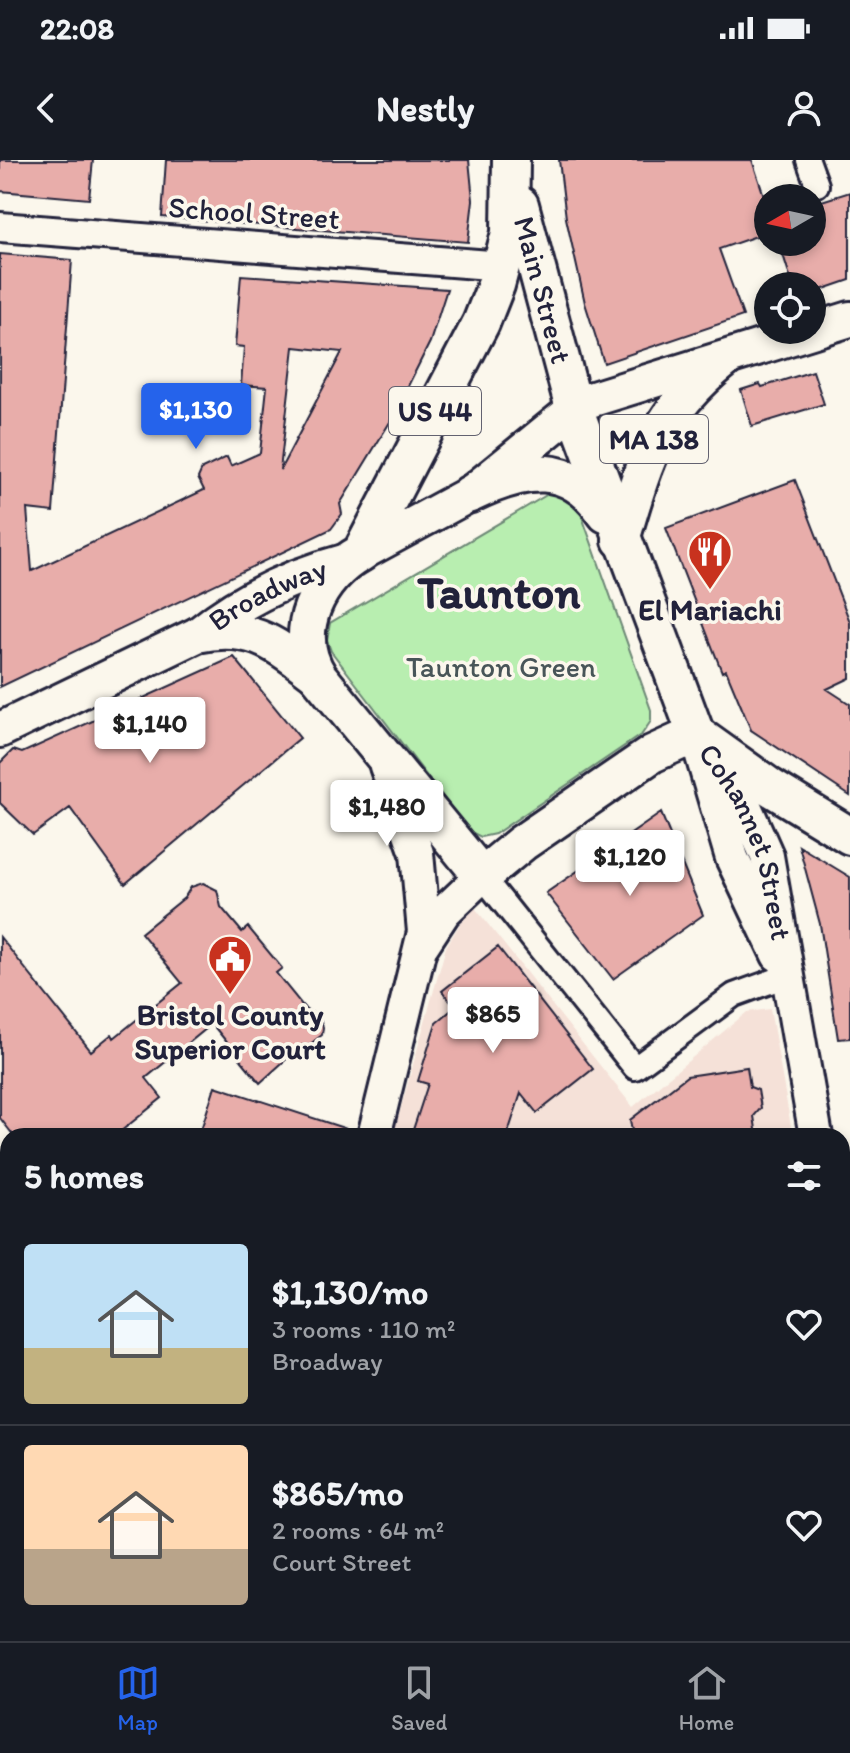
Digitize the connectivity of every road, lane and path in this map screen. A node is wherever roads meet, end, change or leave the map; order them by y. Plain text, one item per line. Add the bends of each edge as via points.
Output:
1 (808, 160) edge
2 (511, 166) edge
3 (817, 184) edge
4 (0, 227) edge
5 (503, 266) junction
6 (850, 319) edge
7 (555, 343) junction
8 (724, 360) junction
9 (574, 408) junction
10 (470, 494) junction
11 (621, 540) junction
12 (352, 557) junction
13 (197, 635) junction
14 (319, 677) junction
15 (0, 730) edge
16 (696, 734) junction
17 (379, 748) junction
18 (850, 836) edge
19 (482, 876) junction
20 (423, 944) junction
21 (789, 975) junction
22 (376, 1128) edge
23 (815, 1128) edge

1 - 3 street
2 - 5 highway, Main Street / US 44 via 512,212
2 - 7 highway, Main Street / US 44
4 - 5 street, School Street
5 - 7 highway via 531,292
5 - 12 highway, Main Street / US 44 via 481,323
6 - 8 main road, MA 138
7 - 9 highway, Main Street / US 44
8 - 9 main road, MA 138
8 - 11 highway, MA 138 via 686,395 656,436
9 - 10 main road, MA 138
9 - 11 highway, US 44
10 - 11 highway via 517,476 569,477 590,492
10 - 12 main road, MA 138
11 - 16 highway, US 44
12 - 13 main road, Broadway / MA 138 via 247,600
12 - 14 highway, US 44 via 316,599 308,617 306,648
13 - 14 main road, Broadway / MA 138 via 257,635
13 - 15 main road, Broadway / MA 138
14 - 17 highway, US 44
16 - 18 highway
16 - 19 highway via 652,754
16 - 21 main road, Cohannet Street via 732,858
17 - 19 highway, US 44
17 - 20 main road via 417,853
19 - 20 main road via 444,912
19 - 21 street via 635,1068 734,995
20 - 22 main road
21 - 23 main road, Cohannet Street

